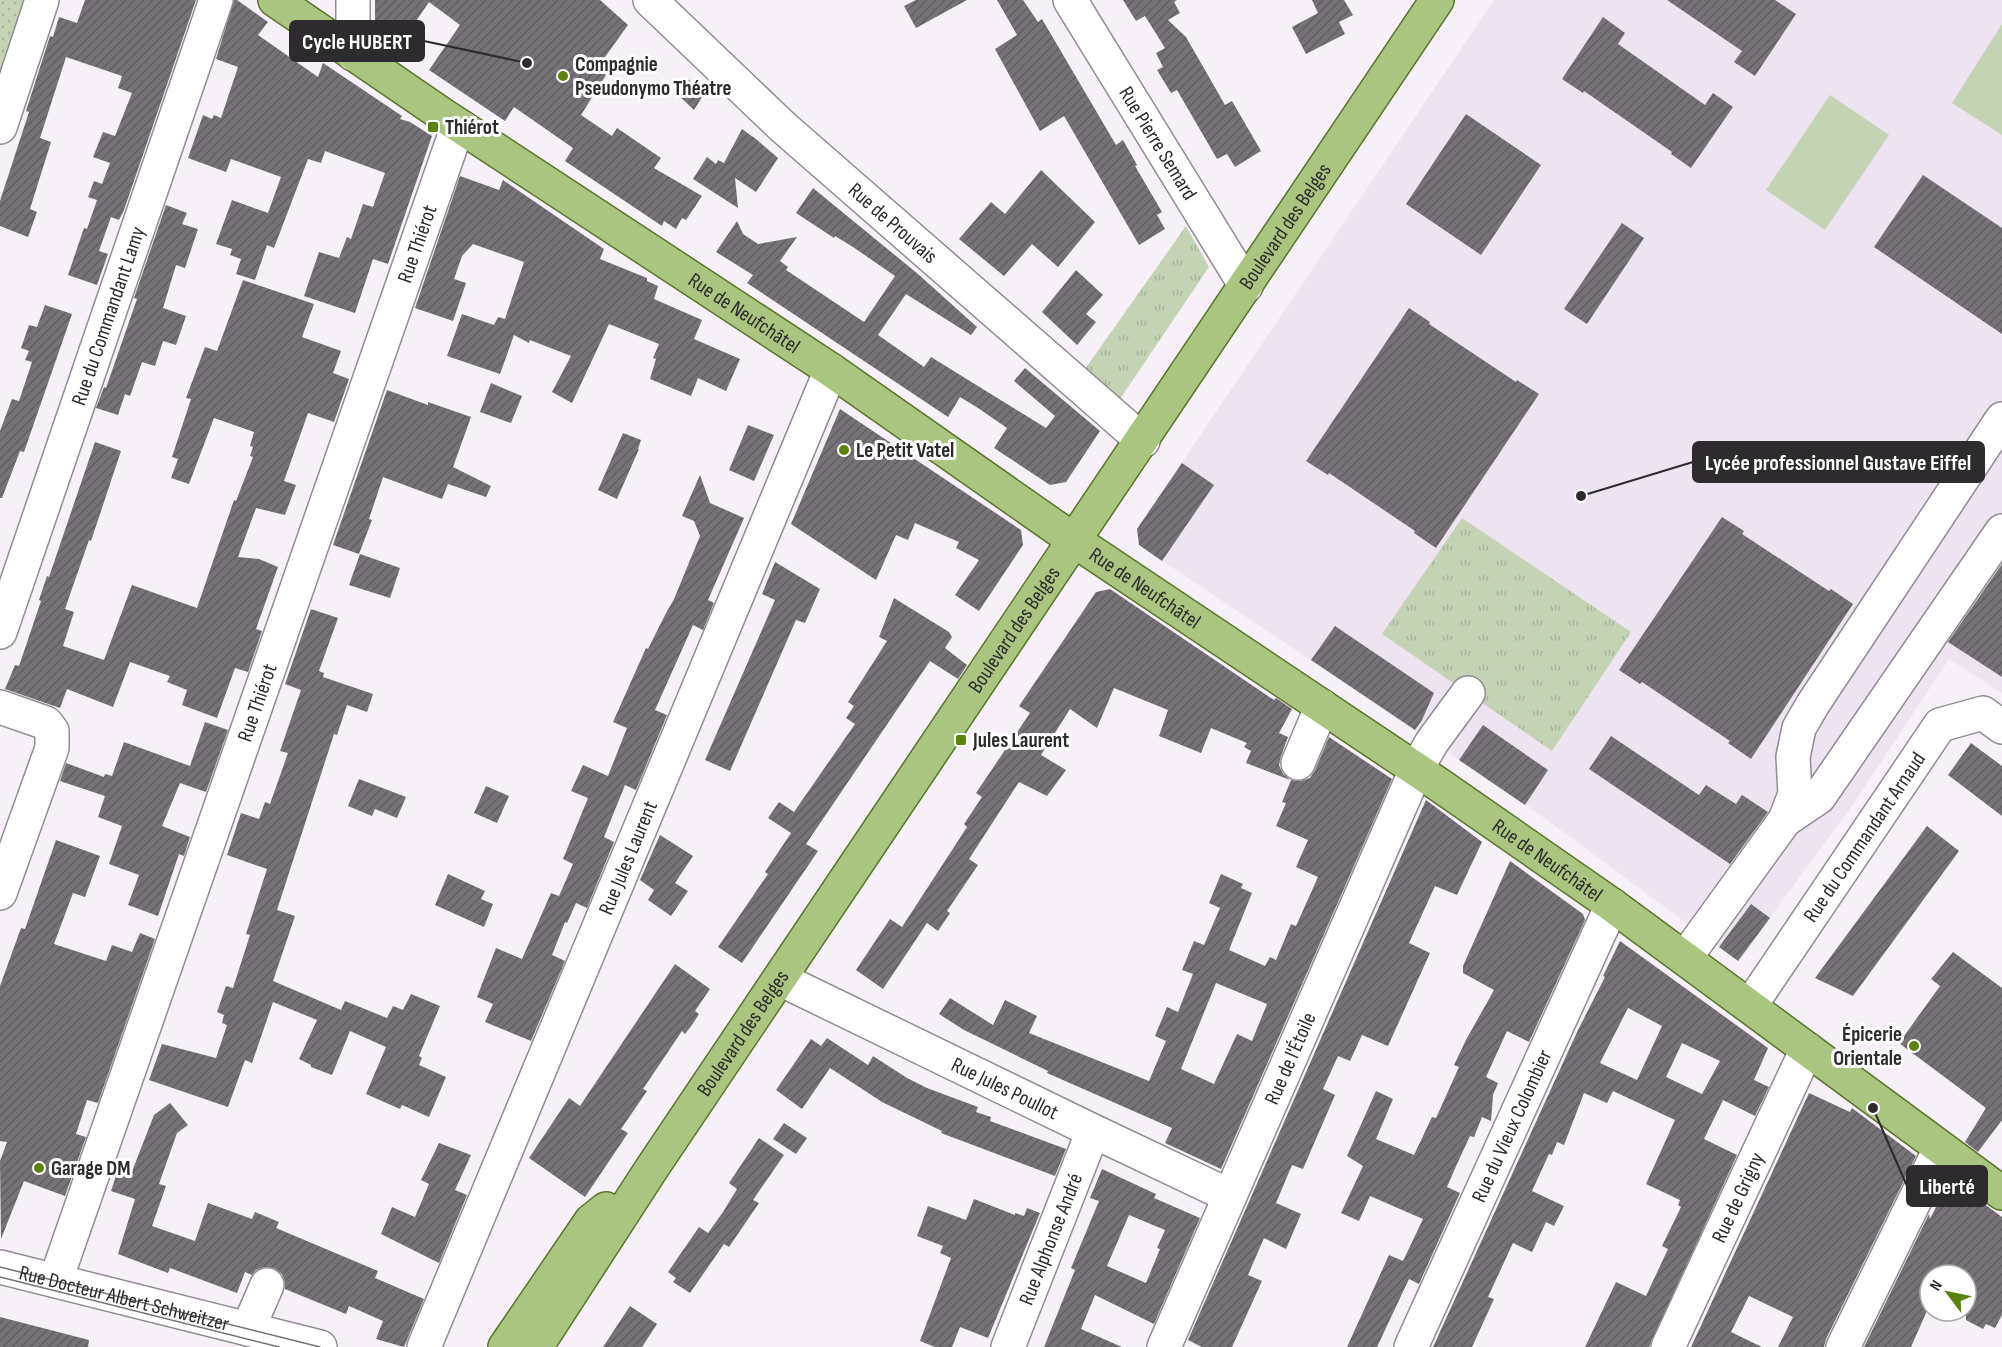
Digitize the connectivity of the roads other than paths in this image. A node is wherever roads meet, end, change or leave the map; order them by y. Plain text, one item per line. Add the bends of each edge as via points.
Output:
1 (42, 0) edge
2 (216, 0) edge
3 (275, 0) edge
4 (353, 0) edge
5 (650, 0) edge
6 (1070, 0) edge
7 (1437, 0) edge
8 (353, 54) junction
9 (0, 127) edge
10 (463, 128) junction
11 (1246, 286) junction
12 (831, 370) junction
13 (2002, 419) edge
14 (1143, 441) junction
15 (2002, 531) edge
16 (1075, 541) junction
17 (0, 632) edge
18 (1468, 693) dead end
19 (0, 706) edge
20 (1322, 706) junction
21 (2002, 727) edge
22 (1298, 763) dead end
23 (1416, 770) junction
24 (1785, 820) junction
25 (0, 893) edge
26 (1612, 905) junction
27 (1684, 958) junction
28 (780, 979) junction
29 (1750, 1006) junction
30 (1807, 1049) junction
31 (1093, 1131) junction
32 (1940, 1149) junction
33 (652, 1168) junction
34 (2002, 1193) edge
35 (1230, 1196) junction
36 (0, 1267) edge
37 (57, 1281) junction
38 (267, 1285) dead end
39 (0, 1286) edge
40 (237, 1338) edge
41 (320, 1347) edge
42 (424, 1347) edge
43 (505, 1347) edge
44 (536, 1347) edge
45 (1008, 1347) edge
46 (1164, 1347) edge
47 (1411, 1347) edge
48 (1668, 1347) edge
49 (1843, 1347) edge

1 - 9 street
2 - 17 street, Rue du Commandant Lamy
3 - 8 main road, Rue de Neufchâtel
4 - 8 street
5 - 14 street, Rue de Prouvais via 783,127
6 - 11 street, Rue Pierre Semard
7 - 11 main road, Boulevard des Belges
8 - 10 main road, Rue de Neufchâtel
10 - 12 main road, Rue de Neufchâtel
10 - 37 street, Rue Thiérot via 453,140
11 - 14 main road, Boulevard des Belges
12 - 16 main road, Rue de Neufchâtel
12 - 42 street, Rue Jules Laurent
13 - 24 street via 1799,728 1793,757 1795,794
14 - 16 main road, Boulevard des Belges
15 - 24 street via 1819,798
16 - 20 main road, Rue de Neufchâtel
16 - 28 main road, Boulevard des Belges
18 - 23 street, Rue de l'Étoile
19 - 25 street via 46,723 52,731 52,748
20 - 22 street
20 - 23 main road, Rue de Neufchâtel
21 - 29 street, Rue du Commandant Arnaud via 1983,713 1940,725
23 - 26 main road, Rue de Neufchâtel
23 - 35 street, Rue de l'Étoile
24 - 27 street
26 - 27 main road, Rue de Neufchâtel
26 - 47 street, Rue du Vieux Colombier
27 - 29 main road, Rue de Neufchâtel
28 - 31 street, Rue Jules Poullot
28 - 33 main road, Boulevard des Belges
29 - 30 main road, Rue de Neufchâtel
30 - 32 main road, Rue de Neufchâtel
30 - 48 street, Rue de Grigny
31 - 35 street, Rue Jules Poullot
31 - 45 street, Rue Alphonse André
32 - 34 main road, Rue de Neufchâtel
32 - 49 street
33 - 43 main road, Boulevard des Belges via 591,1221
33 - 44 main road, Boulevard des Belges
35 - 46 street, Rue de l'Étoile
36 - 37 street, Rue Docteur Albert Schweitzer
37 - 40 street, Rue Docteur Albert Schweitzer
38 - 40 street, Rue Docteur Albert Schweitzer
39 - 40 street, Rue Docteur Albert Schweitzer via 48,1302
40 - 41 street, Rue Docteur Albert Schweitzer

